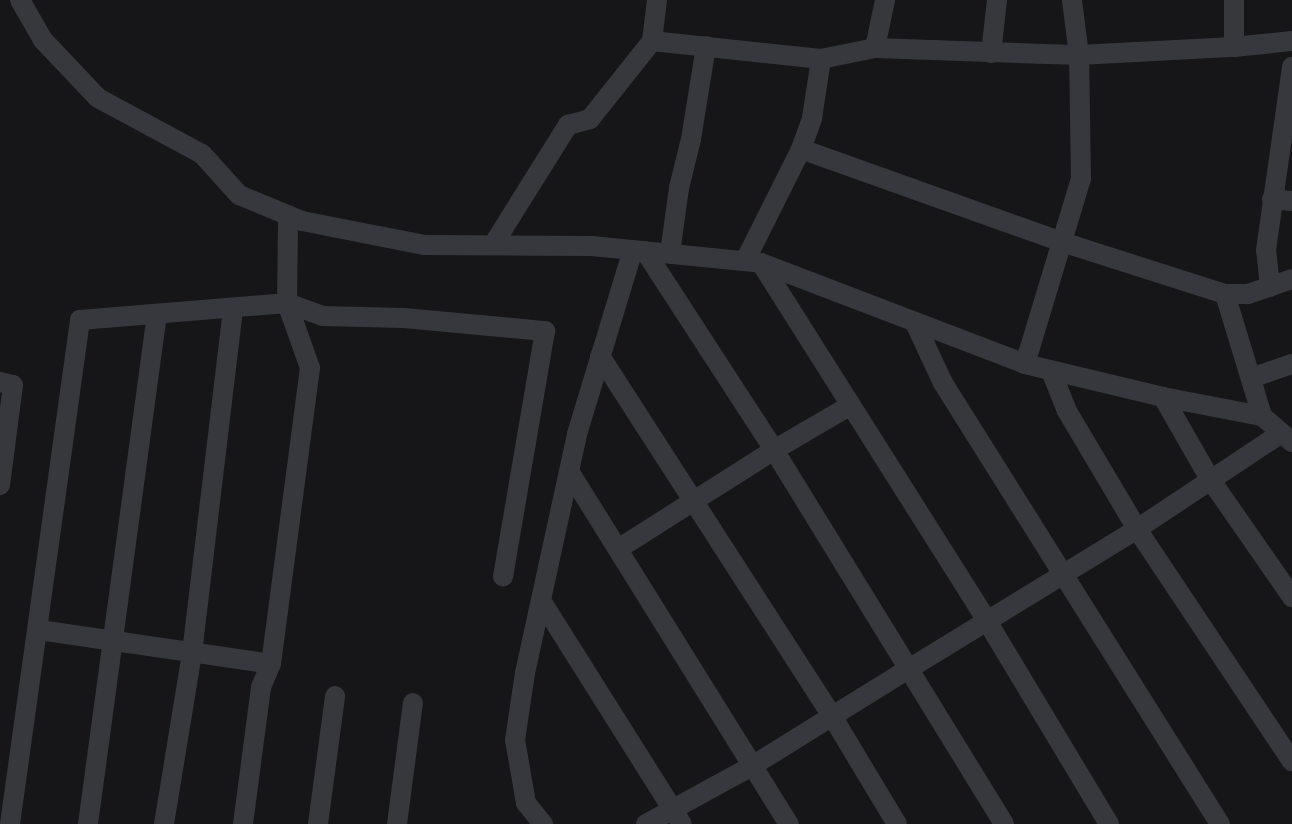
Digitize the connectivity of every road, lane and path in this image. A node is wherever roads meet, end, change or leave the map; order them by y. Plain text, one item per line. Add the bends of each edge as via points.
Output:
1 (20, 0) edge
2 (657, 0) edge
3 (885, 0) edge
4 (997, 0) edge
5 (1072, 0) edge
6 (1234, 0) edge
7 (652, 41) junction
8 (1292, 41) edge
9 (706, 46) junction
10 (1234, 47) junction
11 (875, 48) junction
12 (992, 53) junction
13 (1079, 55) junction
14 (821, 59) junction
15 (1292, 67) edge
16 (1287, 132) edge
17 (801, 149) junction
18 (1272, 198) junction
19 (1292, 201) edge
20 (288, 215) junction
21 (1062, 242) junction
22 (493, 245) junction
23 (639, 250) junction
24 (670, 254) junction
25 (753, 262) junction
26 (1292, 279) edge
27 (1270, 287) junction
28 (1225, 294) junction
29 (287, 303) junction
30 (233, 308) junction
31 (157, 314) junction
32 (915, 322) junction
33 (600, 356) junction
34 (1025, 364) junction
35 (1292, 364) edge
36 (1051, 371) junction
37 (1251, 378) junction
38 (0, 382) edge
39 (1163, 397) junction
40 (851, 405) junction
41 (1262, 416) junction
42 (1286, 438) edge
43 (774, 450) junction
44 (569, 471) junction
45 (1210, 479) junction
46 (0, 485) edge
47 (695, 501) junction
48 (1137, 529) junction
49 (618, 549) junction
50 (1064, 574) junction
51 (503, 576) dead end
52 (1292, 597) edge
53 (542, 602) junction
54 (987, 621) junction
55 (39, 630) junction
56 (114, 639) junction
57 (192, 652) junction
58 (271, 664) junction
59 (907, 670) junction
60 (335, 696) dead end
61 (413, 703) dead end
62 (832, 716) junction
63 (1292, 761) edge
64 (752, 766) junction
65 (677, 817) edge
66 (10, 824) edge
67 (88, 824) edge
68 (164, 824) edge
69 (243, 824) edge
70 (318, 824) edge
71 (397, 824) edge
72 (543, 824) edge
73 (646, 824) edge
74 (789, 824) edge
75 (897, 824) edge
76 (1004, 824) edge
77 (1109, 824) edge
78 (1220, 824) edge

1 - 20 street via 43,40 98,98 202,154 239,195
2 - 7 street
3 - 11 street
4 - 12 street
5 - 13 street
6 - 10 street
7 - 9 street
7 - 22 street via 590,119 568,125
8 - 10 street
9 - 14 street
9 - 24 street
10 - 13 street
11 - 12 street
11 - 14 street
12 - 13 street
13 - 21 street via 1081,178
14 - 17 street via 812,118
15 - 16 street
16 - 18 street
17 - 21 street
17 - 25 street
18 - 19 street
18 - 27 street via 1266,250
20 - 22 street via 424,245
20 - 29 street
21 - 28 street
21 - 34 street
22 - 23 street
23 - 24 street
23 - 33 street
23 - 43 street
24 - 25 street
25 - 32 street
25 - 40 street
26 - 27 street
27 - 28 street via 1248,294
28 - 37 street
29 - 30 street
29 - 51 street via 322,316 404,318 545,331
29 - 58 street via 310,368
30 - 31 street
30 - 57 street
31 - 55 street via 80,320
31 - 56 street
32 - 34 street
32 - 50 street via 943,383
33 - 44 street
33 - 47 street
34 - 36 street
35 - 37 street
36 - 39 street
36 - 48 street via 1066,411
37 - 41 street
38 - 46 street via 13,385
39 - 41 street
39 - 45 street
40 - 43 street
40 - 54 street
41 - 42 street
42 - 45 street
43 - 47 street
43 - 59 street
44 - 49 street
44 - 53 street
45 - 48 street
45 - 52 street
47 - 49 street
47 - 62 street
48 - 50 street
48 - 63 street
49 - 64 street
50 - 54 street
50 - 78 street
53 - 65 street
53 - 72 street via 525,673 515,740 526,803
54 - 59 street
54 - 77 street
55 - 56 street
55 - 66 street
56 - 57 street
56 - 67 street
57 - 58 street
57 - 68 street
58 - 69 street via 261,686
59 - 62 street
59 - 76 street
60 - 70 street
61 - 71 street
62 - 64 street
62 - 75 street
64 - 65 street
64 - 74 street
65 - 73 street

